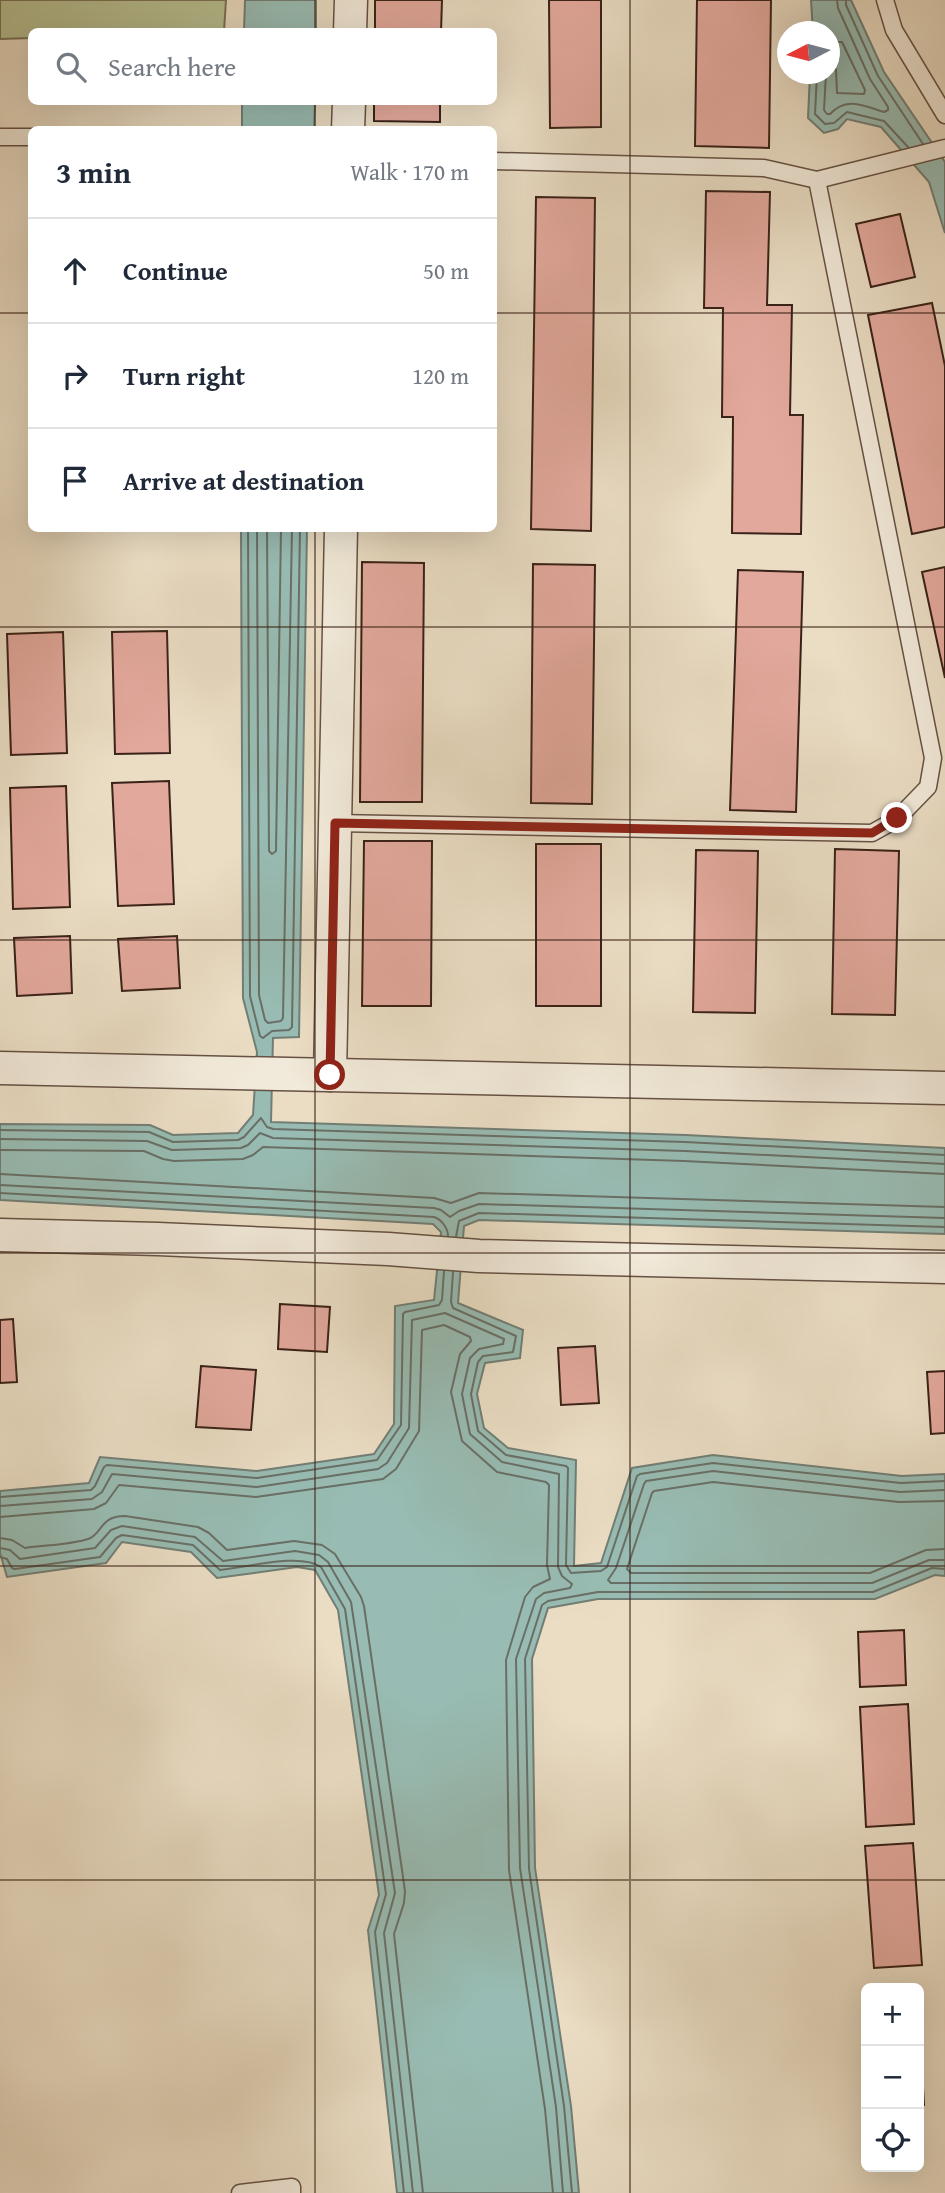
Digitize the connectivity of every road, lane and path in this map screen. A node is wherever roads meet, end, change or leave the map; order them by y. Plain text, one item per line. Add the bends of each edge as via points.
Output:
1 (351, 0) edge
2 (885, 0) edge
3 (350, 28) edge
4 (349, 105) edge
5 (945, 115) edge
6 (348, 126) edge
7 (28, 136) edge
8 (0, 137) edge
9 (945, 148) edge
10 (497, 161) edge
11 (817, 180) junction
12 (341, 532) edge
13 (335, 823) junction
14 (0, 1068) edge
15 (330, 1075) junction
16 (945, 1088) edge
17 (0, 1235) edge
18 (945, 1267) edge
19 (240, 2193) edge
20 (292, 2193) edge

1 - 3 street
2 - 5 lane via 894,30
4 - 6 street
7 - 8 lane
9 - 11 lane
10 - 11 lane via 764,168
11 - 13 lane via 933,758 928,787 897,818 872,833
12 - 13 street
13 - 15 street
14 - 15 street
15 - 16 street
17 - 18 street via 479,1256
19 - 20 lane via 292,2186

